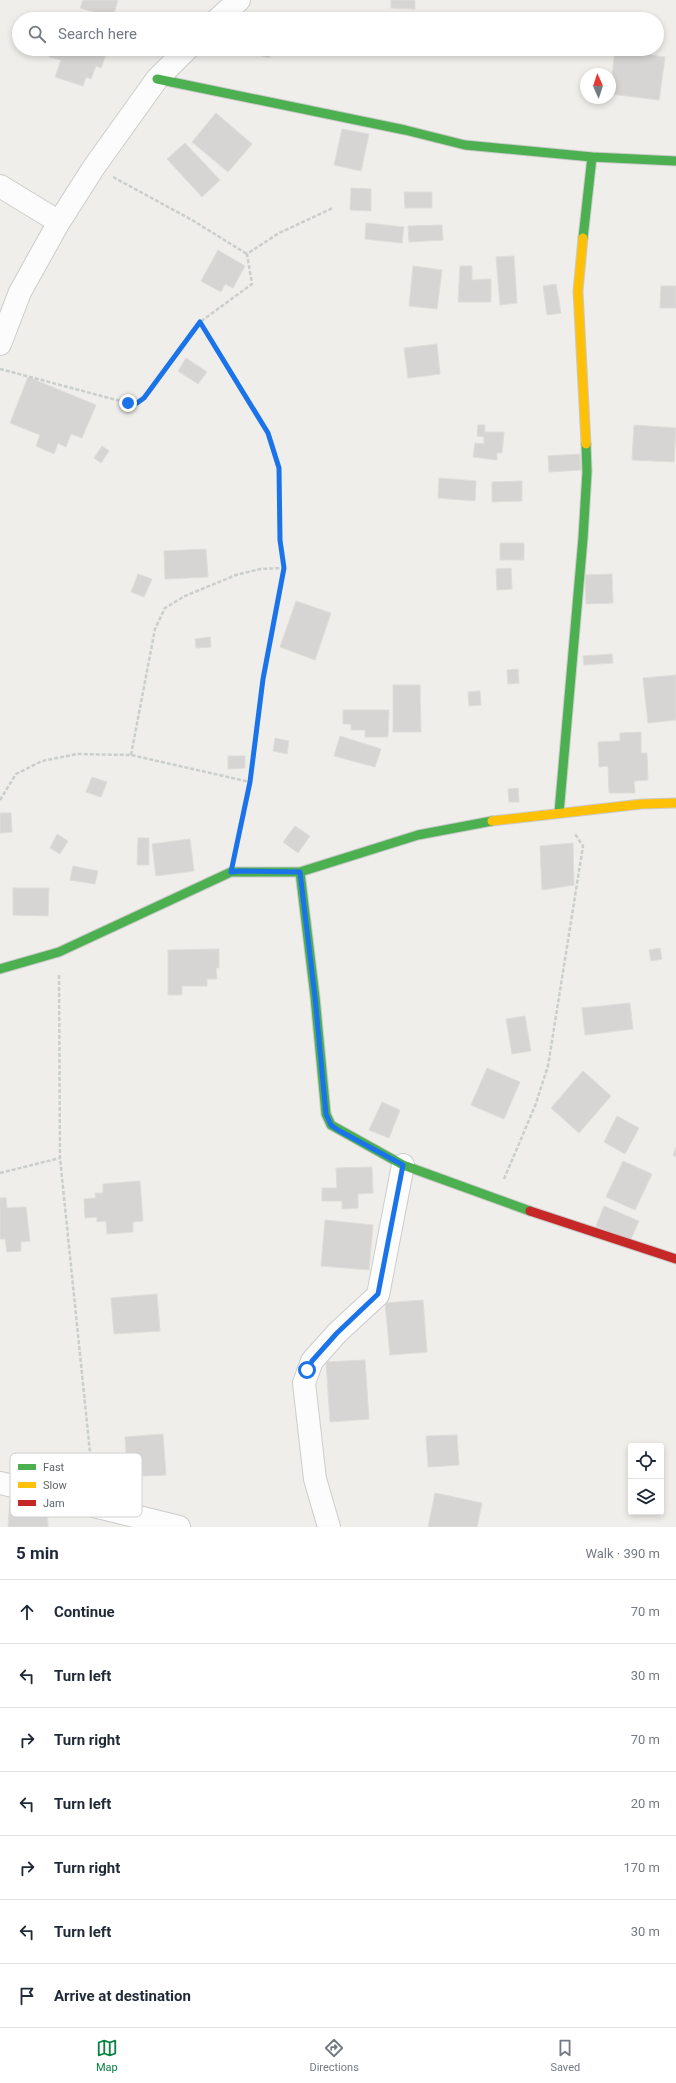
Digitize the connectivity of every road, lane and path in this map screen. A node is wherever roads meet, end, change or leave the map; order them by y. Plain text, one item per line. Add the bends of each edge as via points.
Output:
1 (239, 0) edge
2 (226, 12) edge
3 (180, 56) edge
4 (157, 79) junction
5 (592, 157) junction
6 (676, 161) edge
7 (94, 167) junction
8 (0, 186) edge
9 (333, 208) dead end
10 (59, 222) junction
11 (247, 254) junction
12 (200, 322) junction
13 (0, 344) edge
14 (0, 369) edge
15 (284, 568) junction
16 (131, 755) junction
17 (250, 782) junction
18 (0, 800) edge
19 (676, 803) edge
20 (559, 813) junction
21 (231, 872) junction
22 (300, 872) junction
23 (59, 952) junction
24 (0, 969) edge
25 (60, 1158) junction
26 (403, 1165) junction
27 (0, 1173) edge
28 (495, 1200) junction
29 (676, 1259) edge
30 (90, 1453) edge
31 (0, 1483) edge
32 (10, 1486) edge
33 (138, 1517) edge
34 (179, 1527) edge
35 (329, 1527) edge

1 - 2 street
3 - 4 street
4 - 5 street via 465,144
4 - 7 street
5 - 6 street
5 - 20 street via 578,291 587,472
7 - 10 street
7 - 11 path via 192,220
8 - 10 street
9 - 11 path via 279,233
10 - 13 street via 20,292
11 - 12 path via 252,284
12 - 14 path via 144,398 137,403 128,403
12 - 15 path via 268,433 275,451 279,468 280,540
15 - 16 path via 260,569 236,575 185,596 165,608 154,629
15 - 17 path via 263,679
16 - 17 path
16 - 18 path via 77,754 42,761 16,774
17 - 21 path
19 - 20 street
20 - 22 street via 490,821 418,835
20 - 28 path via 583,846 548,1066 535,1106
21 - 22 street
21 - 23 street
22 - 26 street via 326,1114 331,1125 338,1130
23 - 24 street
23 - 25 path
25 - 27 path
25 - 30 path
26 - 28 street
26 - 35 street via 378,1294 312,1361 304,1383 315,1479
28 - 29 street
31 - 32 street
33 - 34 street

